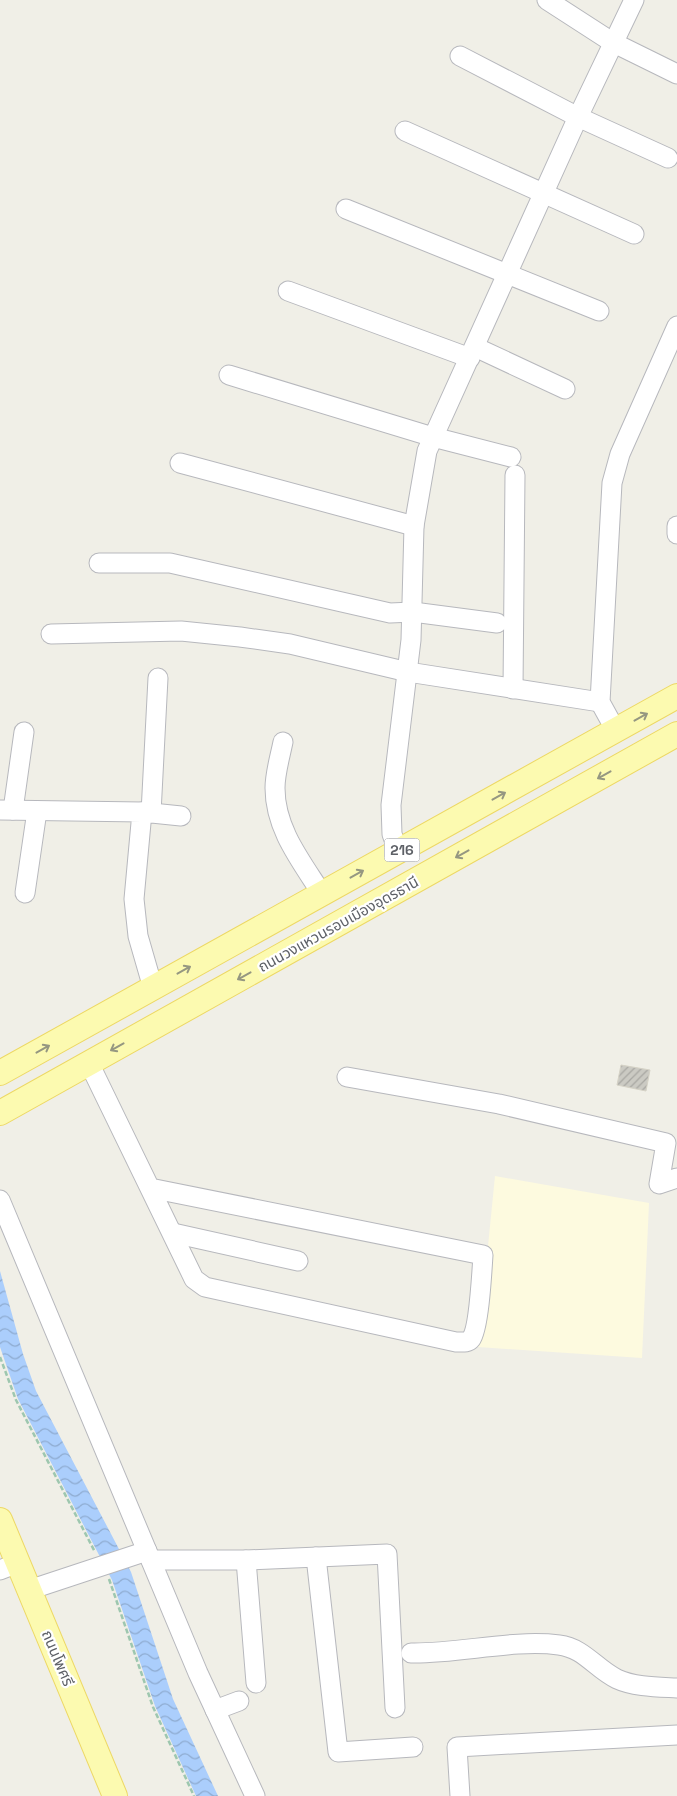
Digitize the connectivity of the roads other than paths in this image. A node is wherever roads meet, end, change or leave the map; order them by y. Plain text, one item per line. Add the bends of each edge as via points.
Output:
1 (546, 0) edge
2 (634, 0) edge
3 (612, 42) junction
4 (460, 56) dead end
5 (677, 74) edge
6 (578, 117) junction
7 (405, 131) dead end
8 (668, 158) dead end
9 (544, 195) junction
10 (346, 209) dead end
11 (634, 234) dead end
12 (508, 272) junction
13 (288, 291) dead end
14 (600, 311) dead end
15 (677, 326) edge
16 (473, 353) junction
17 (229, 375) dead end
18 (565, 389) dead end
19 (433, 437) junction
20 (180, 462) dead end
21 (414, 526) junction
22 (677, 526) edge
23 (677, 534) edge
24 (99, 562) dead end
25 (413, 612) junction
26 (497, 623) dead end
27 (51, 634) dead end
28 (408, 672) junction
29 (158, 678) dead end
30 (513, 689) junction
31 (677, 696) edge
32 (600, 702) junction
33 (616, 730) junction
34 (24, 732) dead end
35 (677, 734) edge
36 (283, 742) dead end
37 (6, 810) edge
38 (37, 811) junction
39 (147, 813) junction
40 (181, 816) dead end
41 (398, 851) junction
42 (25, 893) dead end
43 (322, 894) junction
44 (153, 988) junction
45 (89, 1063) junction
46 (0, 1072) edge
47 (347, 1077) dead end
48 (0, 1113) edge
49 (677, 1178) edge
50 (150, 1188) junction
51 (0, 1200) edge
52 (173, 1233) junction
53 (298, 1260) dead end
54 (0, 1520) edge
55 (149, 1556) junction
56 (316, 1557) junction
57 (246, 1560) junction
58 (9, 1566) edge
59 (29, 1590) junction
60 (411, 1653) dead end
61 (256, 1683) dead end
62 (677, 1688) edge
63 (238, 1701) dead end
64 (395, 1708) dead end
65 (215, 1710) junction
66 (677, 1735) edge
67 (413, 1747) dead end
68 (115, 1796) edge
69 (255, 1796) edge
70 (460, 1796) edge

1 - 3 street
2 - 3 street
3 - 5 street
3 - 6 street
4 - 6 street
6 - 8 street
6 - 9 street
7 - 9 street
9 - 11 street
9 - 12 street
10 - 12 street
12 - 14 street
12 - 16 street
13 - 16 street
15 - 32 street via 620,454 612,483
16 - 18 street
16 - 19 street
17 - 19 street
19 - 21 street via 427,451
19 - 30 street via 513,466
20 - 21 street
21 - 25 street
22 - 23 street
24 - 25 street via 170,563 390,613
25 - 26 street
25 - 28 street
27 - 28 street via 181,631 240,637 290,644
28 - 30 street
28 - 41 street via 390,821
29 - 39 street
30 - 32 street
33 -> 31 main road, 216
32 - 33 street
41 -> 33 main road, 216
34 - 37 street
35 -> 45 main road, ถนนวงแหวนรอบเมืองอุดรธานี / 216
36 - 43 street via 275,780 276,808 287,841
37 - 38 street
38 - 39 street
38 - 42 street
39 - 40 street
39 - 44 street via 134,900 138,936
43 -> 41 main road, 216
44 -> 43 main road, 216
46 -> 44 main road, 216
45 - 48 main road, ถนนวงแหวนรอบเมืองอุดรธานี / 216
45 - 50 street
47 - 49 street via 499,1104 666,1143 659,1184
50 - 52 street
50 - 52 street via 483,1256 474,1333 468,1342 456,1342 205,1287 194,1279
51 - 55 street
52 - 53 street
54 - 58 main road, ถนนโพศรี
55 - 57 street
55 - 59 street via 127,1558
55 - 65 street
56 - 57 street
56 - 64 street via 387,1554
56 - 67 street via 338,1752
57 - 61 street
58 - 59 main road, ถนนโพศรี
59 - 68 main road, ถนนโพศรี
60 - 62 street via 559,1645 588,1656 618,1680
63 - 65 street
65 - 69 street
66 - 70 street via 457,1747

